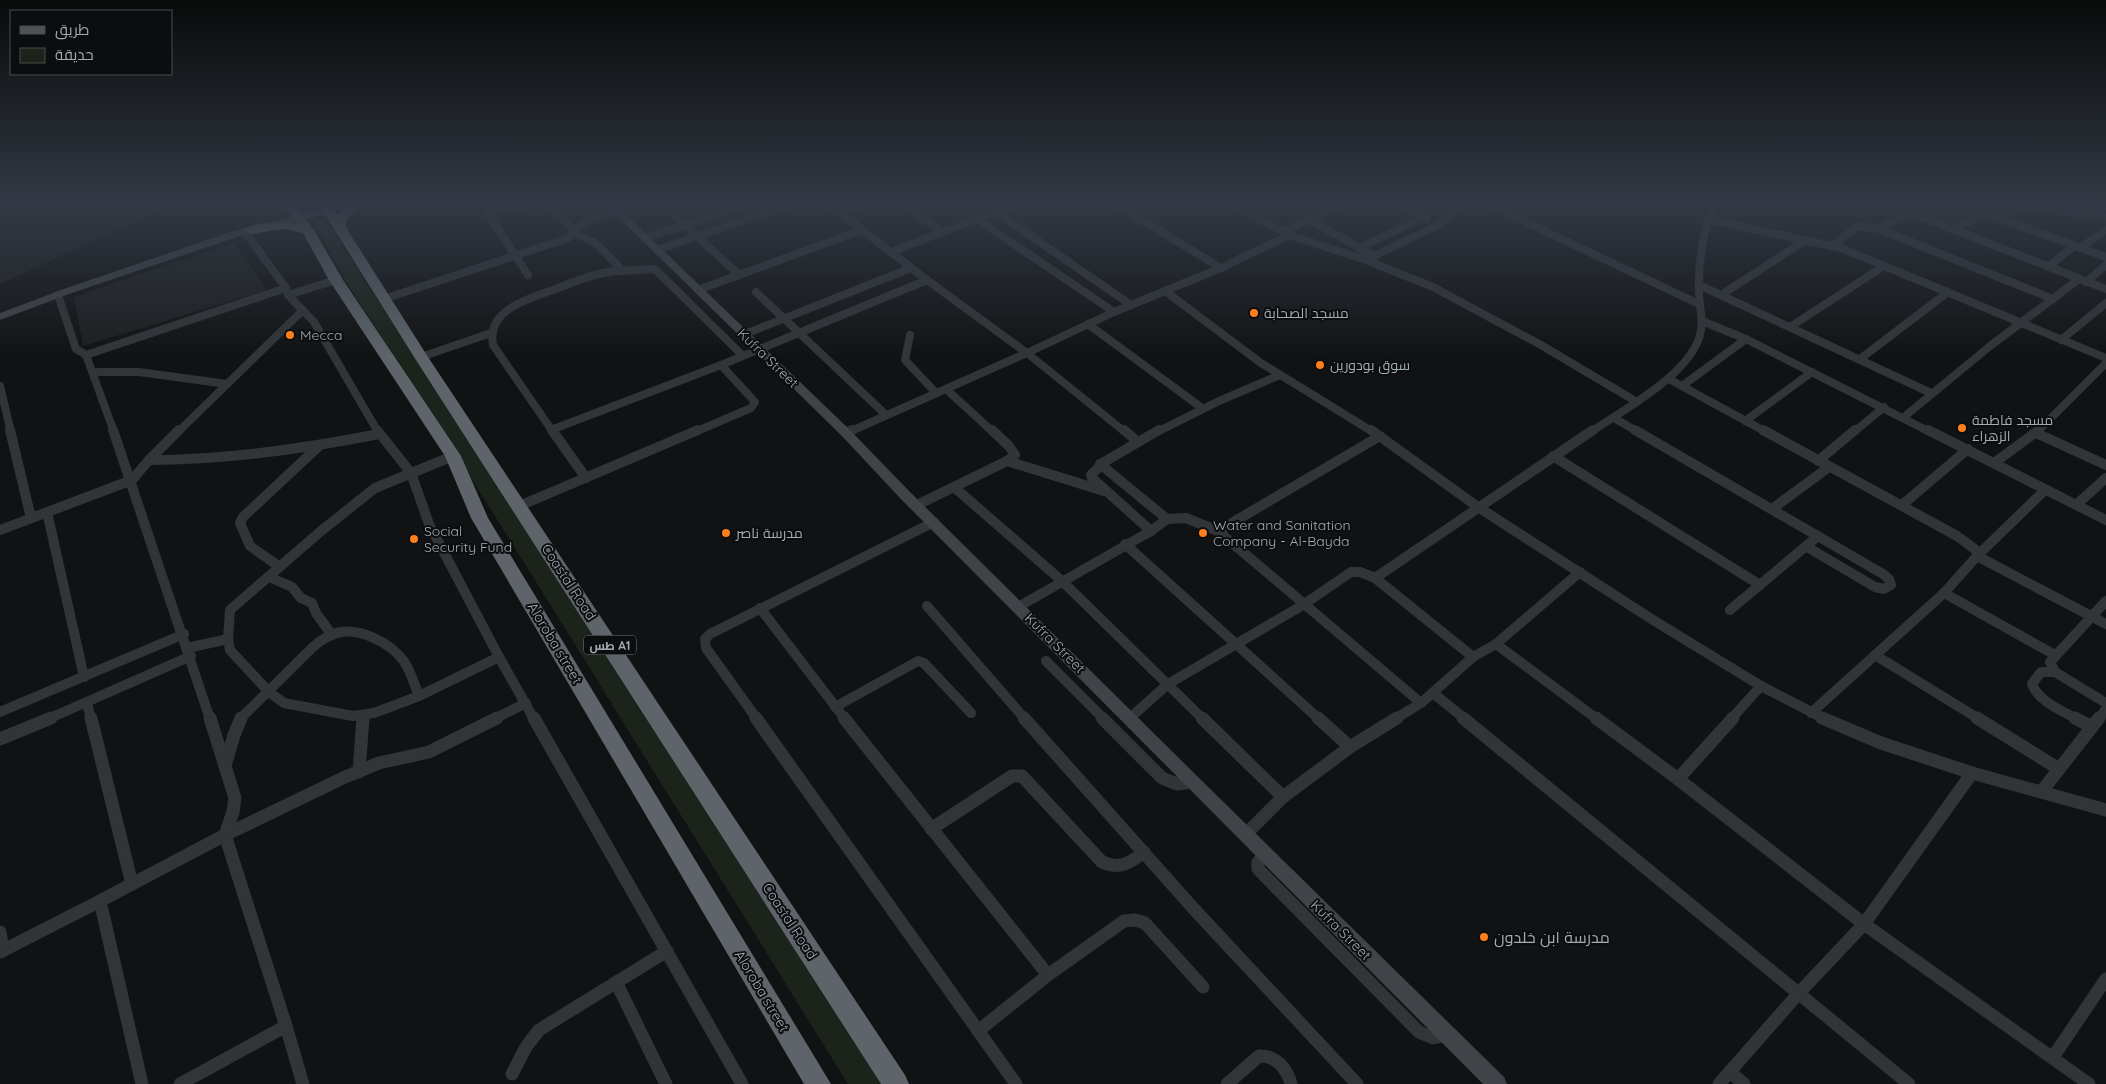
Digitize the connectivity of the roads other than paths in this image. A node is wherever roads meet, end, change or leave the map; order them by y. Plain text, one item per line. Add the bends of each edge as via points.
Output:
1 (175, 256) edge
2 (264, 256) edge
3 (321, 256) edge
4 (357, 256) edge
5 (519, 256) edge
6 (608, 256) edge
7 (663, 256) edge
8 (719, 256) edge
9 (792, 256) edge
10 (895, 256) edge
11 (1032, 256) edge
12 (1059, 256) edge
13 (1201, 256) edge
14 (1245, 256) edge
15 (1362, 256) edge
16 (1367, 256) edge
17 (1375, 256) edge
18 (1597, 256) edge
19 (1703, 256) edge
20 (1782, 256) edge
21 (1859, 256) edge
22 (1945, 256) edge
23 (2019, 256) edge
24 (2065, 256) edge
25 (515, 257) junction
26 (1370, 258) junction
27 (672, 264) junction
28 (2106, 265) edge
29 (1884, 266) junction
30 (2048, 267) junction
31 (911, 268) junction
32 (1221, 268) junction
33 (655, 269) junction
34 (623, 271) junction
35 (528, 275) dead end
36 (739, 275) junction
37 (336, 280) junction
38 (927, 280) junction
39 (2083, 280) junction
40 (1699, 285) junction
41 (698, 290) junction
42 (2106, 290) edge
43 (1165, 291) junction
44 (287, 292) junction
45 (756, 292) dead end
46 (1948, 292) junction
47 (58, 295) junction
48 (1721, 295) junction
49 (384, 299) junction
50 (2053, 299) junction
51 (2106, 303) edge
52 (1699, 304) junction
53 (1131, 305) junction
54 (303, 310) junction
55 (1114, 312) junction
56 (0, 317) edge
57 (784, 319) junction
58 (1702, 321) junction
59 (2020, 323) junction
60 (1088, 324) junction
61 (1790, 327) junction
62 (799, 332) junction
63 (491, 333) junction
64 (744, 334) junction
65 (910, 335) dead end
66 (1746, 339) junction
67 (2061, 340) junction
68 (759, 349) junction
69 (1027, 353) junction
70 (86, 354) junction
71 (742, 355) junction
72 (421, 358) junction
73 (2106, 358) edge
74 (1860, 359) junction
75 (2106, 363) edge
76 (721, 365) junction
77 (92, 372) junction
78 (1812, 372) junction
79 (2102, 373) edge
80 (1280, 375) junction
81 (1669, 379) junction
82 (227, 384) junction
83 (0, 386) edge
84 (1682, 386) junction
85 (946, 389) junction
86 (936, 393) junction
87 (1931, 393) junction
88 (1637, 402) junction
89 (1202, 408) junction
90 (1884, 408) junction
91 (885, 414) junction
92 (1904, 417) junction
93 (1614, 418) junction
94 (1745, 421) junction
95 (551, 430) junction
96 (846, 433) junction
97 (2036, 433) junction
98 (379, 434) junction
99 (1380, 436) junction
100 (1138, 442) junction
101 (320, 446) junction
102 (1968, 449) junction
103 (453, 456) junction
104 (1553, 456) junction
105 (149, 460) junction
106 (1818, 461) junction
107 (1007, 462) junction
108 (1994, 463) junction
109 (1100, 464) junction
110 (2106, 465) edge
111 (1829, 467) junction
112 (411, 473) junction
113 (586, 478) junction
114 (2106, 478) edge
115 (132, 480) junction
116 (954, 487) junction
117 (2045, 490) junction
118 (1105, 491) junction
119 (918, 505) junction
120 (1902, 505) junction
121 (2076, 505) junction
122 (519, 506) junction
123 (1478, 507) junction
124 (1772, 509) junction
125 (46, 512) junction
126 (31, 518) junction
127 (1167, 518) junction
128 (2106, 520) edge
129 (934, 522) junction
130 (0, 530) edge
131 (1151, 531) junction
132 (1218, 531) junction
133 (1818, 536) junction
134 (1125, 544) junction
135 (1806, 547) junction
136 (1977, 556) junction
137 (280, 567) junction
138 (1580, 572) junction
139 (268, 577) junction
140 (1375, 578) junction
141 (1062, 581) junction
142 (1760, 585) junction
143 (1944, 593) junction
144 (2106, 601) edge
145 (1304, 605) junction
146 (928, 606) dead end
147 (1018, 606) junction
148 (760, 608) junction
149 (1730, 610) dead end
150 (2092, 616) junction
151 (2106, 624) edge
152 (184, 634) junction
153 (332, 635) junction
154 (228, 639) junction
155 (1496, 644) junction
156 (1235, 645) junction
157 (189, 652) junction
158 (1875, 655) junction
159 (2055, 655) junction
160 (499, 657) junction
161 (1473, 657) junction
162 (1046, 661) dead end
163 (2055, 672) junction
164 (84, 677) junction
165 (1168, 684) junction
166 (1761, 686) junction
167 (269, 692) junction
168 (1433, 693) junction
169 (419, 696) junction
170 (87, 703) junction
171 (526, 703) junction
172 (1421, 703) junction
173 (2106, 703) edge
174 (835, 707) junction
175 (2106, 709) edge
176 (0, 712) edge
177 (971, 713) dead end
178 (1811, 713) junction
179 (363, 716) junction
180 (1130, 718) junction
181 (2092, 727) junction
182 (0, 739) edge
183 (1350, 747) junction
184 (225, 766) junction
185 (2059, 769) junction
186 (359, 772) junction
187 (1972, 773) junction
188 (1678, 779) junction
189 (1192, 782) junction
190 (2042, 791) junction
191 (1283, 797) junction
192 (2106, 810) edge
193 (931, 829) junction
194 (1245, 835) junction
195 (225, 836) junction
196 (1144, 852) junction
197 (132, 884) junction
198 (100, 901) junction
199 (1864, 924) junction
200 (0, 932) edge
201 (1, 951) edge
202 (667, 951) junction
203 (1048, 975) junction
204 (2106, 979) edge
205 (616, 982) junction
206 (1203, 987) dead end
207 (1798, 994) junction
208 (286, 1026) junction
209 (978, 1031) junction
210 (2053, 1057) junction
211 (1730, 1072) junction
212 (512, 1074) dead end
213 (142, 1084) edge
214 (180, 1084) edge
215 (304, 1084) edge
216 (666, 1084) edge
217 (742, 1084) edge
218 (818, 1084) edge
219 (896, 1084) edge
220 (1016, 1084) edge
221 (1227, 1084) edge
222 (1292, 1084) edge
223 (1357, 1084) edge
224 (1497, 1084) edge
225 (1720, 1084) edge
226 (1744, 1084) edge
227 (1909, 1084) edge
228 (2088, 1084) edge

1 - 47 street
2 - 44 street
3 - 37 highway, Aloroba street / طس A1
4 - 49 highway, Coastal Road / طس A1
5 - 25 street
6 - 34 street
7 - 27 street, Kufra Street
8 - 36 street
9 - 36 street
10 - 31 street
11 - 55 street
12 - 53 street
13 - 32 street
14 - 32 street
15 - 26 street
16 - 26 street
17 - 26 street
18 - 52 street
19 - 40 street
20 - 48 street
21 - 29 street
22 - 50 street
23 - 30 street
24 - 30 street
25 - 35 street
25 - 49 street
26 - 88 street via 1457,299
27 - 33 street
27 - 41 street, Kufra Street
28 - 39 street
29 - 46 street
29 - 61 street
30 - 39 street
31 - 38 street
31 - 57 street
32 - 43 street
33 - 34 street
33 - 71 street
34 - 63 street via 594,275 516,304 504,311
36 - 41 street
37 - 44 street
37 - 103 highway, Aloroba street / طس A1
38 - 62 street
38 - 69 street
39 - 42 street
39 - 50 street
40 - 48 street
40 - 52 street
41 - 64 street, Kufra Street
43 - 53 street
43 - 80 street
44 - 54 street
44 - 70 street
45 - 57 street
46 - 59 street
46 - 74 street
47 - 56 street
47 - 70 street via 76,349
48 - 61 street
49 - 72 highway, Coastal Road / طس A1
50 - 59 street
51 - 67 street
52 - 58 street
53 - 55 street
54 - 82 street
54 - 98 street via 314,322
55 - 60 street
57 - 62 street
57 - 64 street
58 - 66 street
58 - 81 street via 1695,349
59 - 67 street
59 - 87 street
60 - 69 street
60 - 89 street
61 - 74 street
62 - 68 street
62 - 91 street
63 - 72 street
63 - 95 street via 492,344 502,361
64 - 68 street, Kufra Street
65 - 86 street via 905,360
66 - 78 street
66 - 84 street
67 - 73 street
68 - 71 street
68 - 96 street, Kufra Street
69 - 85 street
69 - 100 street
70 - 77 street
71 - 76 street
72 - 122 highway, Coastal Road / طس A1
74 - 87 street
75 - 79 street
76 - 95 street
76 - 113 street via 755,402 752,408
77 - 82 street via 139,372
77 - 115 street
78 - 90 street
78 - 94 street
79 - 97 street
80 - 89 street
80 - 99 street
81 - 84 street
81 - 88 street
82 - 105 street
83 - 126 street
84 - 94 street
85 - 86 street
85 - 107 street via 1013,451 1015,455
86 - 91 street
87 - 92 street
88 - 93 street
89 - 100 street
90 - 92 street
90 - 106 street
91 - 96 street
92 - 102 street
93 - 104 street
93 - 124 street
94 - 106 street
95 - 113 street
96 - 119 street, Kufra Street
97 - 108 street
97 - 110 street
98 - 101 street
98 - 112 street
99 - 123 street
99 - 132 street
100 - 109 street
101 - 105 street via 250,456
101 - 137 street via 240,523 250,546
102 - 108 street
102 - 120 street
103 - 112 street
103 - 218 highway, Aloroba street / طس A1 via 480,518
104 - 123 street
104 - 142 street
105 - 115 street
106 - 111 street
107 - 116 street
107 - 118 street
108 - 117 street
109 - 118 street via 1091,474
109 - 127 street
111 - 120 street
111 - 124 street
112 - 137 street via 365,495
112 - 160 street via 429,524
113 - 122 street
114 - 121 street
115 - 125 street
115 - 152 street
116 - 119 street
116 - 141 street
117 - 121 street
117 - 136 street
118 - 131 street
119 - 129 street, Kufra Street
120 - 136 street via 1970,544
121 - 128 street
122 - 219 highway, Coastal Road / طس A1
123 - 138 street
123 - 140 street
124 - 133 street
125 - 126 street
125 - 164 street
126 - 130 street
127 - 131 street
127 - 132 street via 1185,517
129 - 147 street, Kufra Street
129 - 148 street
131 - 134 street
132 - 145 street
133 - 135 street
133 - 135 street via 1886,576 1891,582 1890,587 1875,587
134 - 141 street
134 - 156 street
135 - 142 street
136 - 143 street
136 - 150 street
137 - 139 street
138 - 155 street
138 - 166 street
139 - 153 street via 298,590 301,598 312,603
139 - 154 street via 230,610
140 - 145 street via 1351,572
140 - 161 street
141 - 147 street
141 - 165 street
142 - 149 street
143 - 158 street
143 - 159 street
144 - 150 street
145 - 156 street
145 - 172 street
146 - 196 street
147 - 180 street, Kufra Street
148 - 174 street
148 - 209 street via 710,634 705,640 706,648
150 - 151 street
150 - 159 street
152 - 157 street
152 - 164 street
153 - 167 street via 319,642
153 - 169 street via 341,632 362,634 384,644 402,658
154 - 157 street
154 - 167 street via 230,650
155 - 161 street
155 - 188 street
156 - 165 street
156 - 183 street
157 - 170 street
157 - 184 street
158 - 178 street
158 - 185 street
159 - 163 street via 2050,662
160 - 169 street
160 - 171 street
161 - 168 street
162 - 189 street via 1162,778 1177,784
163 - 173 street
163 - 181 street via 2041,672 2032,684 2033,690 2041,698
164 - 176 street
165 - 180 street
165 - 191 street
166 - 178 street
166 - 188 street
167 - 179 street via 284,703
167 - 184 street via 244,713
168 - 172 street
168 - 207 street
169 - 179 street
170 - 182 street
170 - 197 street
171 - 186 street via 429,752 379,763
171 - 202 street
172 - 183 street
174 - 177 street via 918,661 924,663
174 - 193 street
175 - 181 street
178 - 187 street via 1881,744
179 - 186 street
180 - 189 street, Kufra Street
181 - 185 street
183 - 191 street
184 - 195 street via 235,798
185 - 190 street
186 - 195 street
187 - 190 street
187 - 199 street
188 - 199 street
189 - 194 street, Kufra Street
190 - 192 street
191 - 194 street
193 - 196 street via 1018,775 1102,862 1121,866
193 - 203 street
194 - 224 street, Kufra Street
195 - 197 street
195 - 208 street
196 - 223 street
197 - 198 street
198 - 201 street
198 - 213 street
199 - 207 street
199 - 210 street
200 - 201 street
202 - 205 street
202 - 217 street
203 - 206 street via 1124,921 1135,920 1145,923
203 - 209 street
204 - 210 street
205 - 212 street via 539,1030
205 - 216 street
207 - 211 street
207 - 227 street
208 - 214 street
208 - 215 street
209 - 220 street
210 - 228 street
211 - 225 street
211 - 226 street
221 - 222 street via 1263,1055 1273,1058 1287,1072

